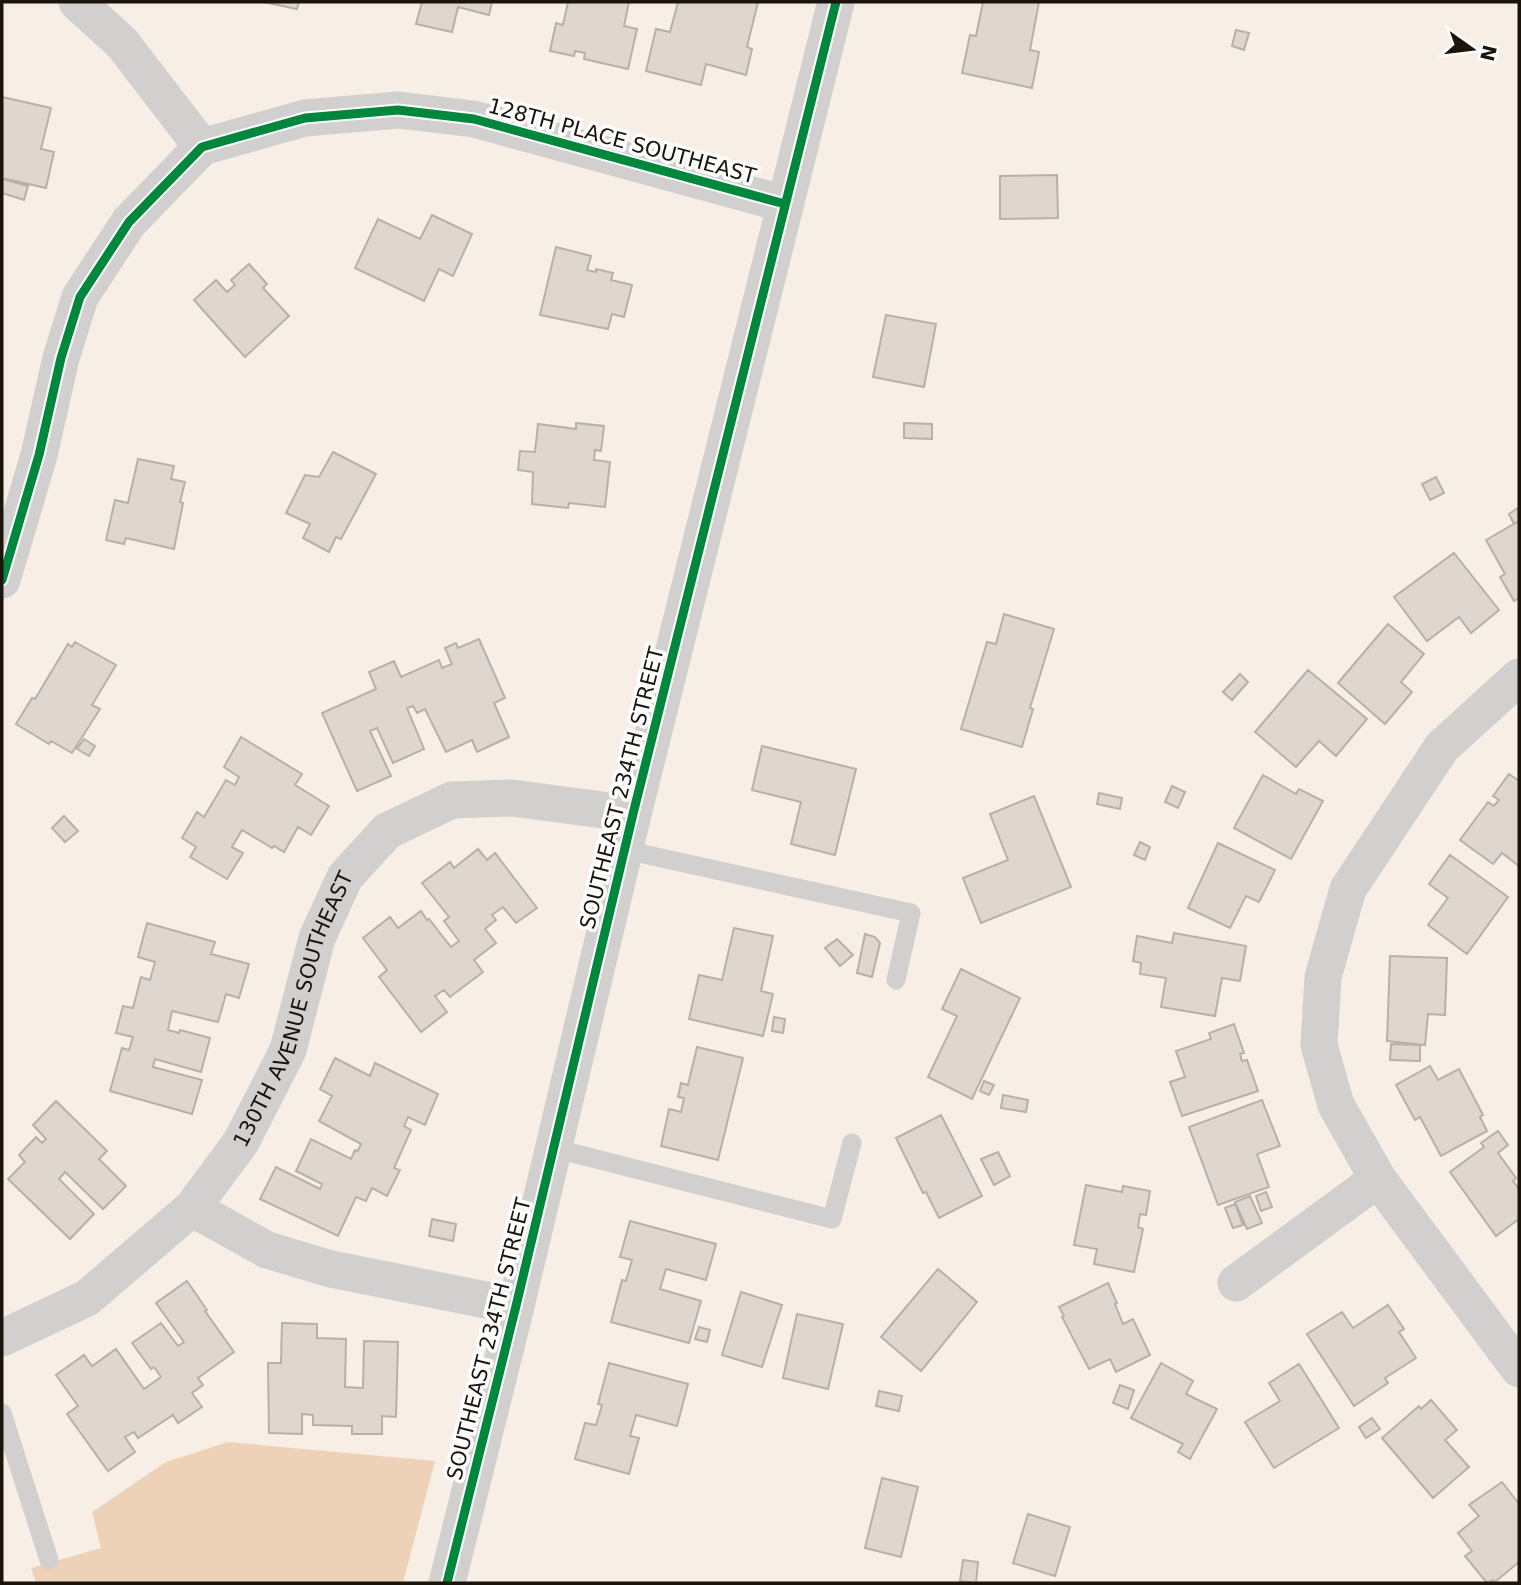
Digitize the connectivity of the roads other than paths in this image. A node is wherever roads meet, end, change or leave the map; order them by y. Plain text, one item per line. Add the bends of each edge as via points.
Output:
1 (77, 2) edge
2 (836, 2) edge
3 (202, 147) junction
4 (785, 204) junction
5 (2, 580) edge
6 (1519, 677) edge
7 (633, 814) junction
8 (625, 850) junction
9 (896, 980) dead end
10 (852, 1143) dead end
11 (553, 1148) junction
12 (1378, 1179) junction
13 (192, 1208) junction
14 (1236, 1283) dead end
15 (516, 1306) junction
16 (2, 1338) edge
17 (1519, 1369) edge
18 (2, 1413) edge
19 (49, 1560) dead end
20 (447, 1583) edge

1 - 3 street via 122,43
2 - 4 street, SOUTHEAST 234TH STREET
3 - 4 street, 128TH PLACE SOUTHEAST via 306,118 398,110 474,119
3 - 5 street via 129,222 80,297
4 - 7 street, SOUTHEAST 234TH STREET
6 - 12 street via 1442,747 1355,878 1323,977 1319,1045 1336,1105
7 - 8 street, SOUTHEAST 234TH STREET
7 - 13 street, 130TH AVENUE SOUTHEAST via 512,798 452,800 387,831 345,877 317,938 288,1050 241,1142
8 - 9 lane via 911,913
8 - 11 street, SOUTHEAST 234TH STREET
10 - 11 lane via 832,1219
11 - 15 street, SOUTHEAST 234TH STREET
12 - 14 street
12 - 17 street
13 - 15 street via 267,1250 331,1269
13 - 16 street, 130TH AVENUE SOUTHEAST via 87,1298
15 - 20 street, SOUTHEAST 234TH STREET
18 - 19 lane

